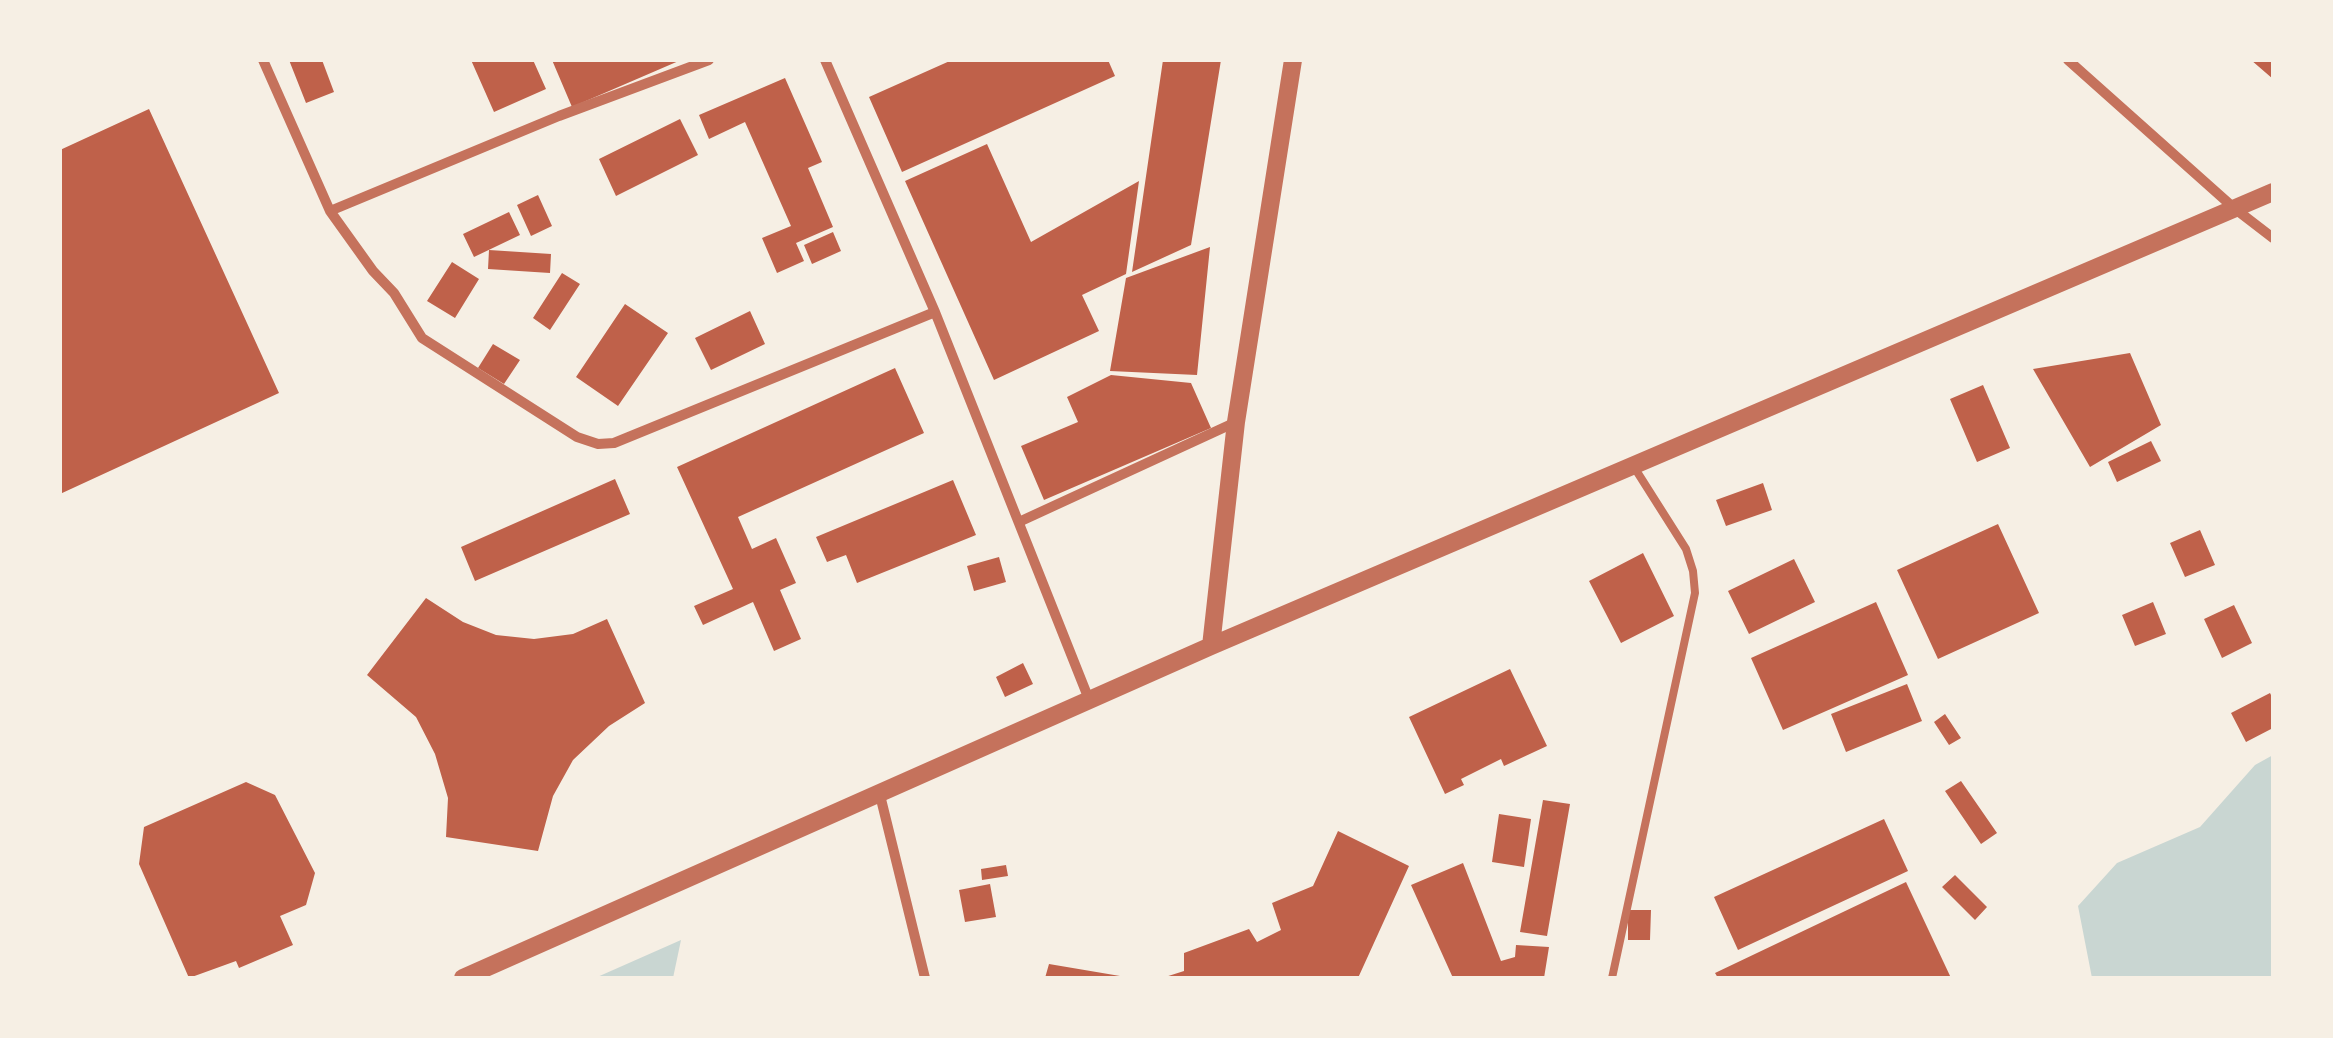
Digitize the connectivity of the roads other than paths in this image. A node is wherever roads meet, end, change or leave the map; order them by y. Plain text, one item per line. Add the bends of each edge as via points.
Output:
1 (263, 60) edge
2 (709, 60) edge
3 (826, 60) edge
4 (1293, 60) edge
5 (2068, 60) edge
6 (2273, 192) edge
7 (2234, 208) junction
8 (330, 211) junction
9 (2273, 238) edge
10 (935, 312) junction
11 (1236, 422) junction
12 (1632, 464) junction
13 (1020, 521) junction
14 (1212, 646) junction
15 (1090, 702) junction
16 (879, 791) junction
17 (463, 978) edge
18 (925, 978) edge
19 (1612, 978) edge

1 - 8 street
2 - 8 street
3 - 10 street
4 - 11 street
5 - 7 street
6 - 7 street
7 - 9 street
7 - 12 street
8 - 10 street via 422,338 598,444
10 - 13 street
11 - 13 street
11 - 14 street
12 - 14 street
12 - 19 lane via 1686,549 1694,594
13 - 15 street
14 - 15 street
15 - 16 street
16 - 17 street
16 - 18 street

